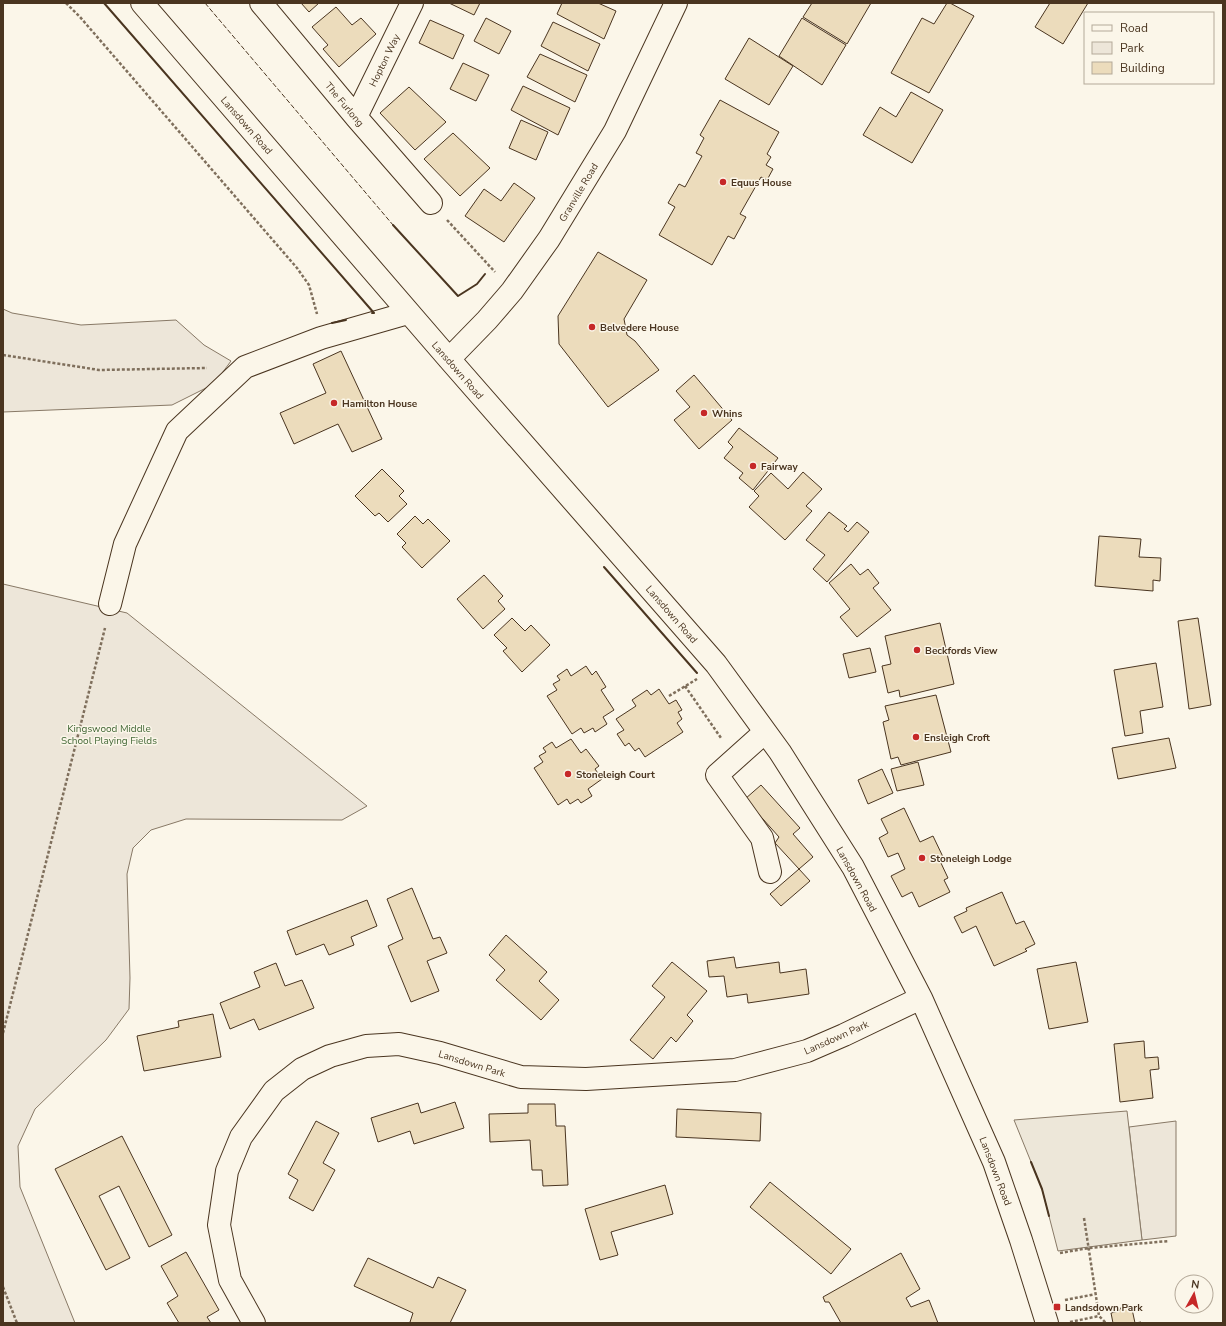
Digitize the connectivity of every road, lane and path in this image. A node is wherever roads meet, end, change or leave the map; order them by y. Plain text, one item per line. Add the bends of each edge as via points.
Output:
1 (66, 3) edge
2 (142, 3) edge
3 (261, 3) edge
4 (412, 3) edge
5 (676, 3) edge
6 (356, 117) junction
7 (431, 204) joint
8 (500, 276) dead end
9 (408, 313) junction
10 (321, 338) junction
11 (3, 355) edge
12 (448, 359) junction
13 (245, 367) junction
14 (110, 604) joint
15 (716, 664) junction
16 (685, 686) junction
17 (669, 696) dead end
18 (765, 732) junction
19 (735, 758) junction
20 (770, 872) dead end
21 (921, 998) junction
22 (3, 1033) edge
23 (1084, 1218) dead end
24 (1169, 1242) dead end
25 (1089, 1248) junction
26 (1060, 1253) dead end
27 (3, 1287) edge
28 (1096, 1294) junction
29 (1044, 1314) edge
30 (1099, 1316) junction
31 (16, 1323) edge
32 (254, 1323) edge
33 (1064, 1323) edge
34 (1106, 1323) edge

1 - 10 path via 301,273 309,285
2 - 9 street, Lansdown Road
3 - 6 street, The Furlong
4 - 6 street, Hopton Way
5 - 12 street, Granville Road via 615,131 549,239 512,291
6 - 7 street, The Furlong
7 - 8 path
9 - 10 street
9 - 12 street, Lansdown Road
10 - 13 street
11 - 13 path via 99,370
12 - 15 street, Lansdown Road
13 - 14 street via 177,431 125,544
14 - 22 path
15 - 16 path
15 - 18 street, Lansdown Road
16 - 17 path
16 - 19 path
18 - 19 street
18 - 21 street, Lansdown Road via 853,867
19 - 20 street via 717,775 762,838
21 - 29 street, Lansdown Road via 994,1162
21 - 32 street, Lansdown Park via 807,1051 735,1070 586,1079 521,1078 440,1053 399,1044 366,1046 330,1056 302,1069 274,1091 241,1136 227,1171 219,1225 230,1280
23 - 25 path
24 - 25 path
25 - 26 path
25 - 28 path
27 - 31 path
28 - 29 path
28 - 30 path
30 - 33 path
30 - 34 path

